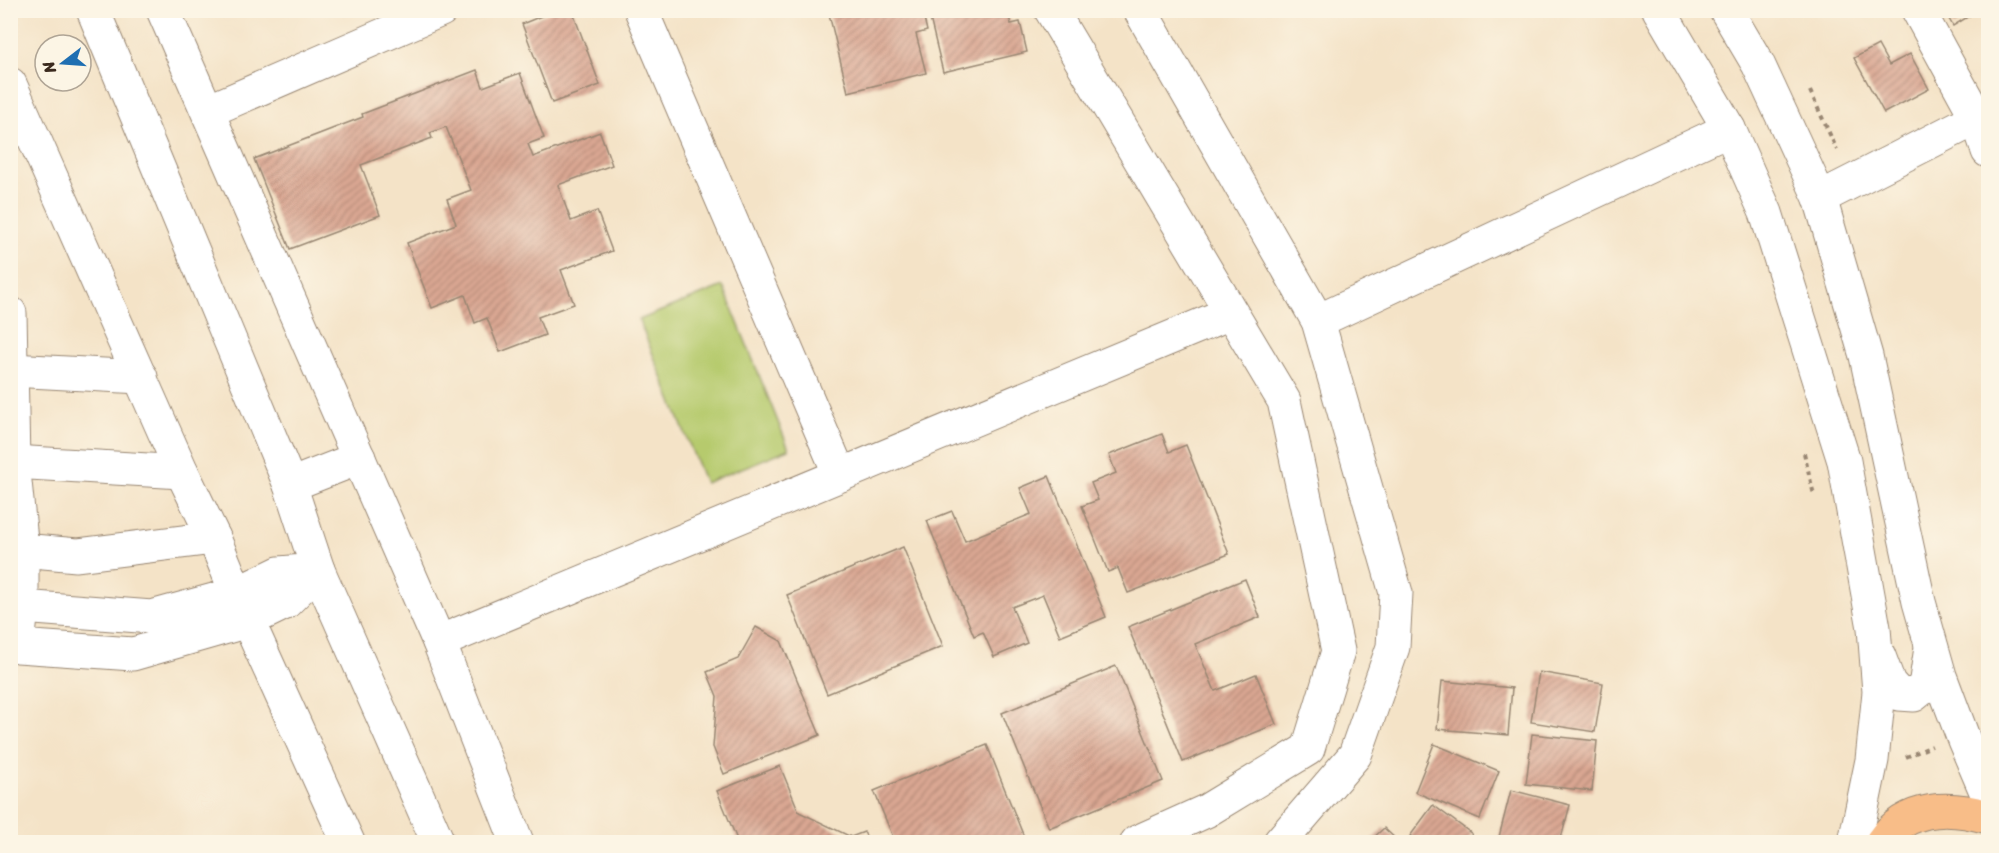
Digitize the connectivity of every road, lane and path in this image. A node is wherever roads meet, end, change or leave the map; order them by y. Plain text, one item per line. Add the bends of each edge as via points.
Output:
1 (93, 10) edge
2 (163, 10) edge
3 (441, 10) edge
4 (642, 10) edge
5 (1051, 10) edge
6 (1140, 10) edge
7 (1659, 10) edge
8 (1726, 10) edge
9 (1918, 10) edge
10 (10, 84) edge
11 (208, 111) junction
12 (1983, 114) edge
13 (1728, 129) junction
14 (1989, 151) edge
15 (1820, 198) junction
16 (10, 314) edge
17 (1230, 314) junction
18 (1318, 321) junction
19 (11, 370) edge
20 (141, 377) junction
21 (1803, 449) dead end
22 (360, 458) junction
23 (13, 462) junction
24 (183, 472) junction
25 (840, 475) junction
26 (290, 485) junction
27 (1816, 503) dead end
28 (214, 538) junction
29 (22, 550) junction
30 (318, 570) junction
31 (242, 608) junction
32 (439, 642) junction
33 (1932, 646) junction
34 (1876, 649) junction
35 (1962, 735) junction
36 (1870, 770) junction
37 (1989, 796) edge
38 (1989, 817) edge
39 (348, 843) edge
40 (438, 843) edge
41 (517, 843) edge
42 (1137, 843) edge
43 (1280, 843) edge
44 (1854, 843) edge
45 (1882, 843) edge

1 - 26 street
2 - 11 street
3 - 11 street
4 - 25 street
5 - 17 street
6 - 18 street
7 - 13 street
8 - 15 street via 1758,64
9 - 12 street
10 - 20 street
11 - 22 street
12 - 14 street
12 - 15 street
13 - 18 street
13 - 34 street via 1766,213 1844,461
15 - 33 street via 1866,356
16 - 19 street
17 - 25 street
17 - 42 street via 1284,401 1338,651 1308,749 1206,811
18 - 43 street via 1396,593 1393,647 1355,754
19 - 20 street
19 - 23 street
20 - 24 street
21 - 27 path
22 - 26 street
22 - 32 street
23 - 24 street
23 - 29 street
24 - 28 street
25 - 32 street
26 - 30 street
28 - 29 street via 77,555
28 - 31 street
29 - 31 street via 22,607 152,617
30 - 31 street via 279,573
30 - 40 street
31 - 39 street
32 - 41 street
33 - 34 street via 1925,686 1914,695 1899,694 1889,683
33 - 35 street
34 - 36 street via 1879,692
35 - 36 path
35 - 37 street
36 - 44 street
38 - 45 main road via 1939,809 1911,817

